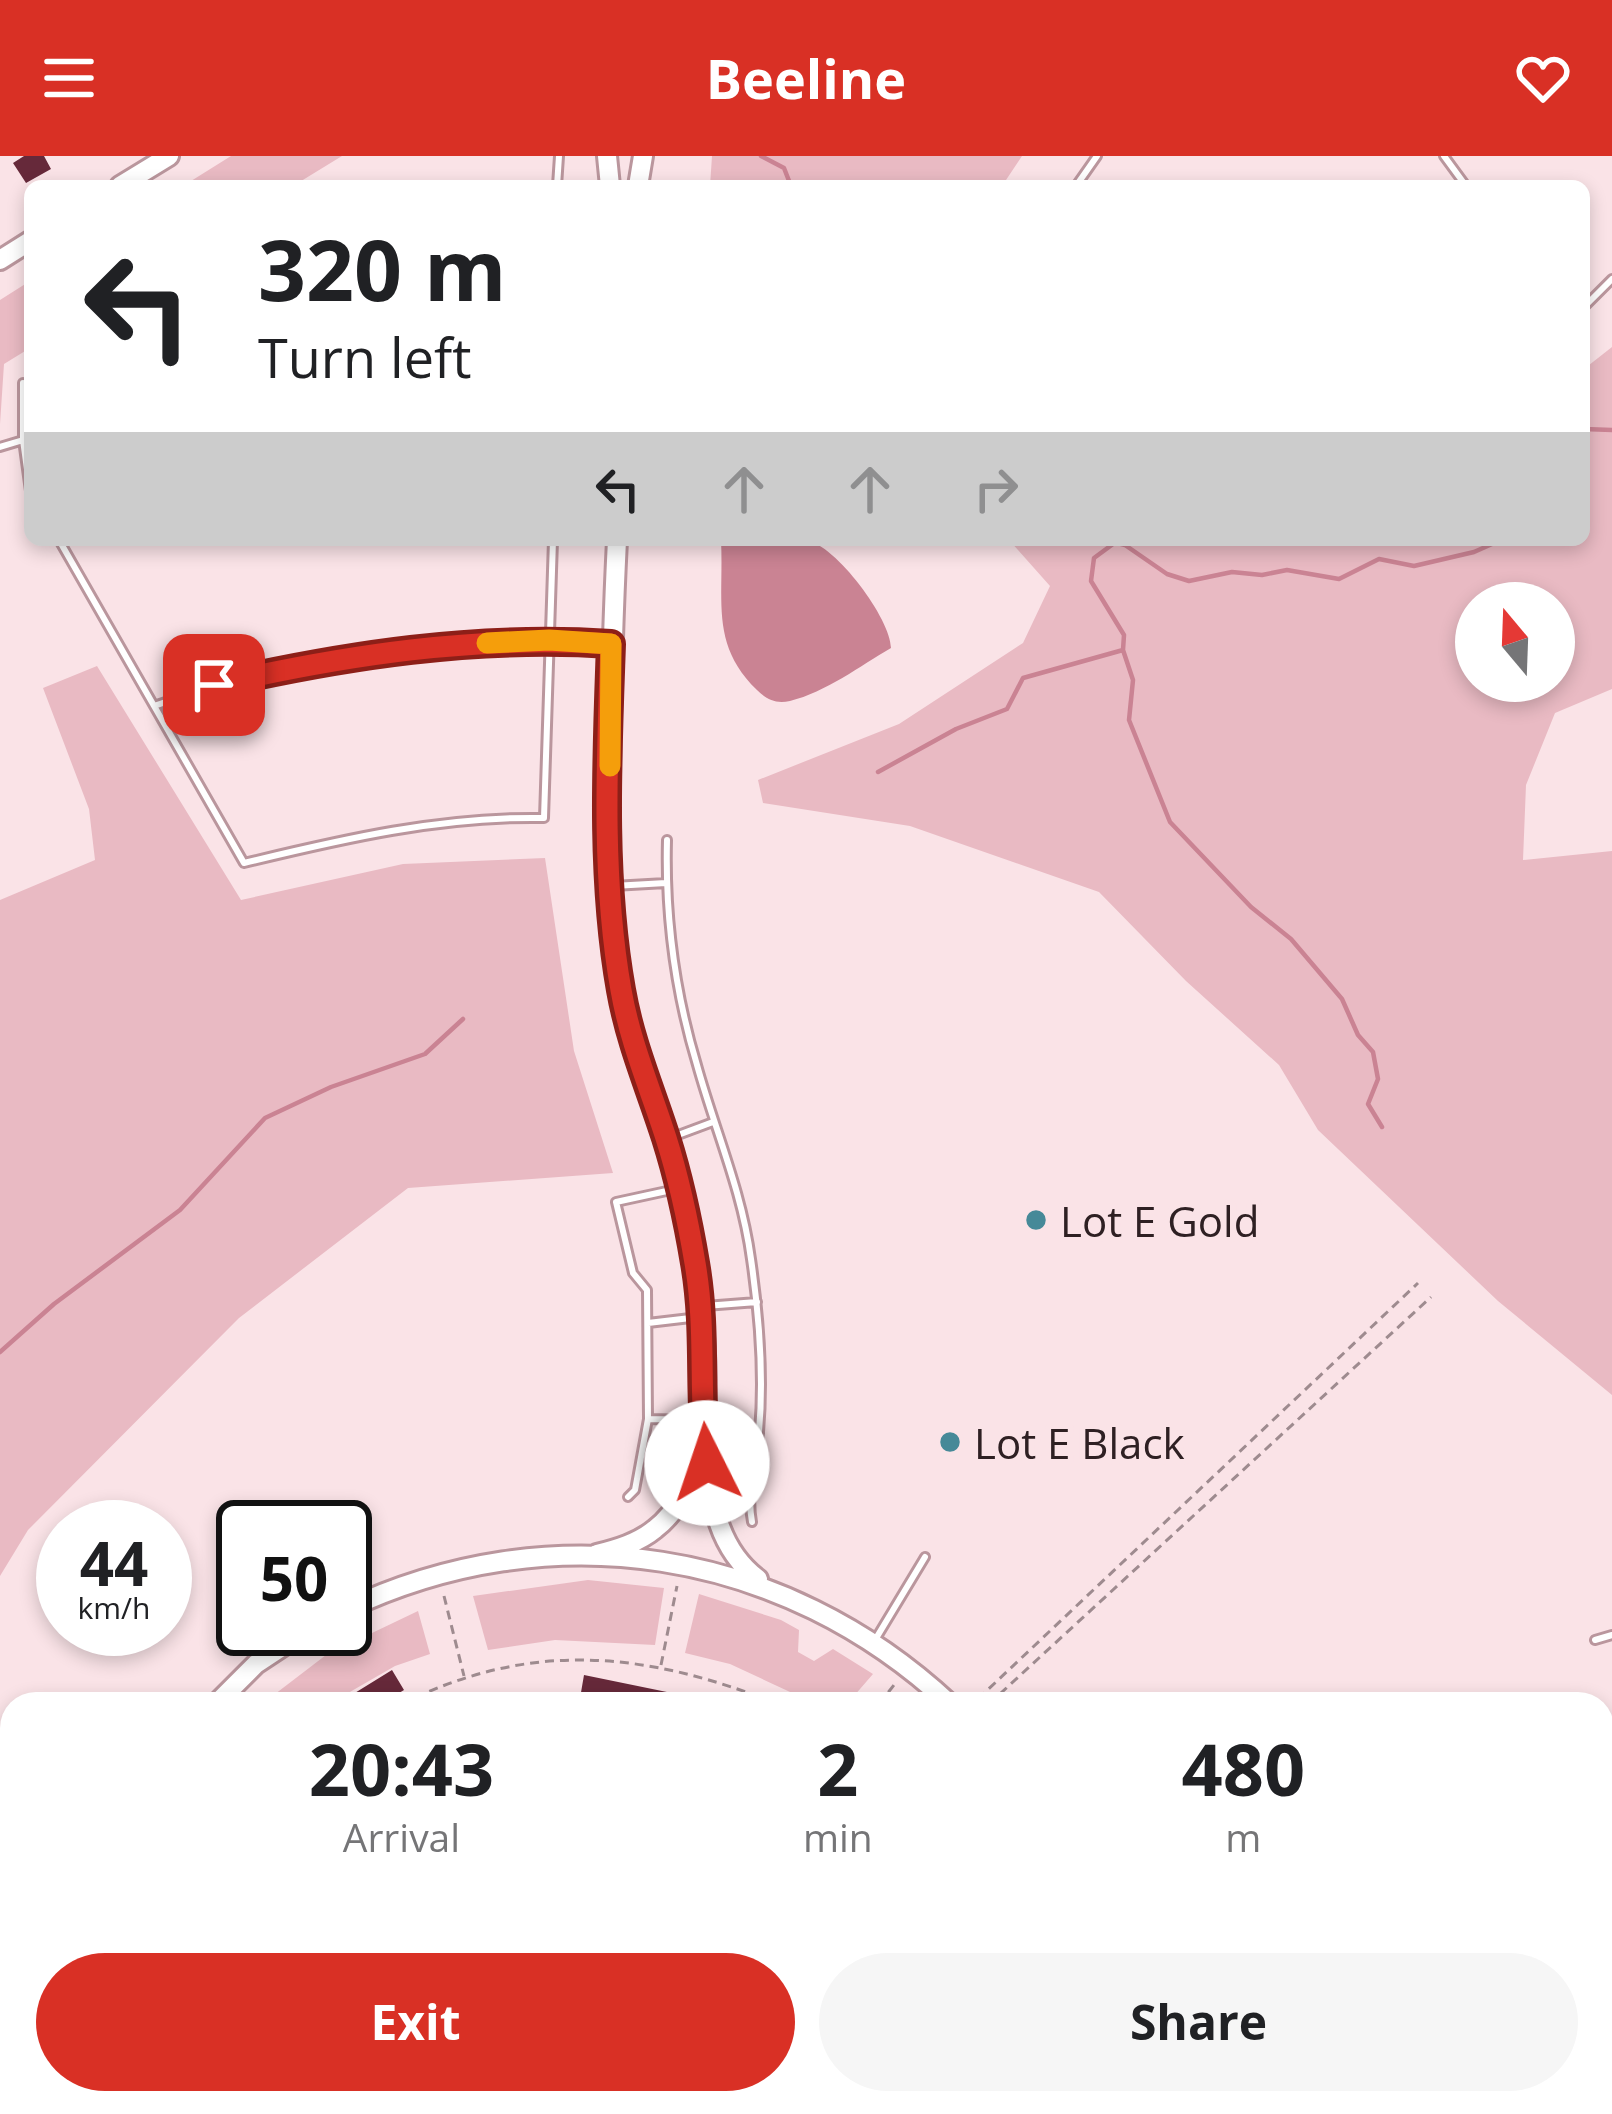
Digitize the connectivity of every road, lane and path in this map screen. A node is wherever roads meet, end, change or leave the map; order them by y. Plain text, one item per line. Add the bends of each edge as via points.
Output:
1 (169, 156) edge
2 (130, 180) edge
3 (1612, 279) edge
4 (1590, 301) edge
5 (23, 382) dead end
6 (24, 401) edge
7 (61, 546) edge
8 (553, 546) edge
9 (617, 546) edge
10 (549, 640) junction
11 (611, 644) junction
12 (154, 706) junction
13 (667, 840) dead end
14 (666, 883) junction
15 (610, 886) junction
16 (715, 1121) junction
17 (666, 1139) junction
18 (680, 1188) junction
19 (1418, 1283) dead end
20 (1431, 1297) dead end
21 (757, 1302) junction
22 (702, 1311) junction
23 (648, 1323) junction
24 (648, 1419) junction
25 (701, 1420) junction
26 (759, 1433) junction
27 (628, 1497) dead end
28 (752, 1522) dead end
29 (597, 1554) junction
30 (925, 1558) dead end
31 (677, 1584) dead end
32 (774, 1591) junction
33 (444, 1596) dead end
34 (372, 1597) edge
35 (1612, 1635) edge
36 (1595, 1640) dead end
37 (873, 1643) junction
38 (268, 1656) edge
39 (661, 1667) junction
40 (465, 1677) junction
41 (896, 1684) dead end
42 (228, 1692) edge
43 (430, 1692) edge
44 (749, 1692) edge
45 (889, 1692) edge
46 (935, 1692) edge
47 (985, 1692) edge
48 (1002, 1692) edge

1 - 2 main road
3 - 4 lane
5 - 6 lane
7 - 12 lane
8 - 10 lane
9 - 11 main road
10 - 11 lane
10 - 12 lane via 350,656
10 - 12 lane via 544,818 450,822 244,863
11 - 15 main road
13 - 14 lane
14 - 15 lane
14 - 16 lane via 675,975
15 - 17 main road via 632,1044
16 - 17 lane
16 - 21 lane via 741,1202
17 - 18 main road
18 - 22 main road
18 - 23 lane via 616,1202 633,1274 646,1290
19 - 47 path
20 - 48 path
21 - 22 lane
21 - 26 lane
22 - 23 lane
22 - 25 main road
23 - 24 lane
24 - 25 lane
24 - 27 lane
25 - 26 lane
25 - 29 main road via 693,1475 675,1506 639,1539
25 - 32 main road via 725,1544
26 - 28 lane
29 - 32 main road via 726,1573
29 - 34 main road via 470,1565
30 - 37 lane
31 - 39 path
32 - 37 main road
33 - 40 path
35 - 36 lane
37 - 46 main road
38 - 42 main road
39 - 40 path via 556,1660
39 - 44 path
40 - 43 path
41 - 45 path

